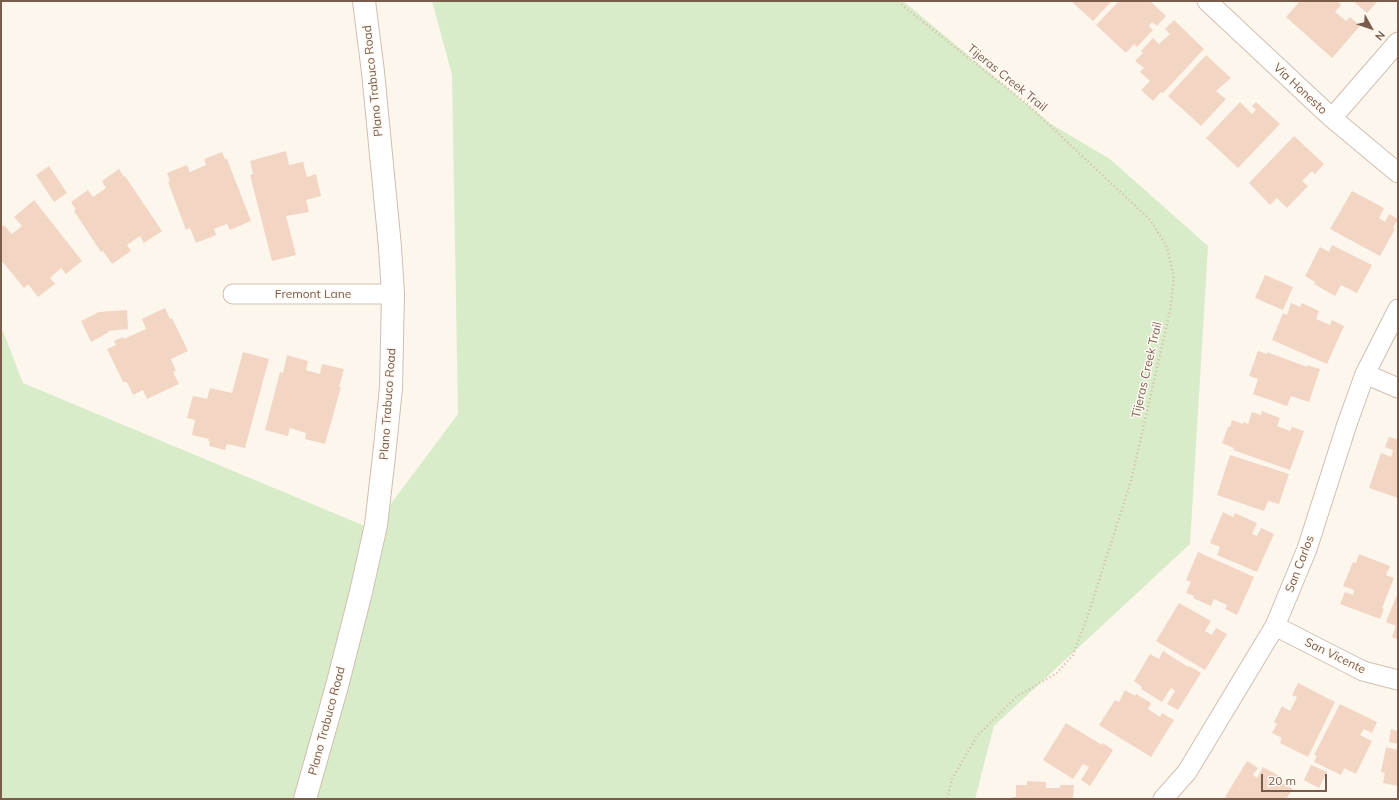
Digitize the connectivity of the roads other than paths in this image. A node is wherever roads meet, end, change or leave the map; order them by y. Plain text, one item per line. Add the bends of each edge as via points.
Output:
1 (364, 1) edge
2 (1207, 1) edge
3 (1398, 42) edge
4 (1332, 118) junction
5 (1398, 173) edge
6 (233, 294) dead end
7 (393, 294) junction
8 (1398, 309) edge
9 (1365, 374) junction
10 (1398, 388) edge
11 (1274, 626) junction
12 (1398, 680) edge
13 (306, 799) edge
14 (1163, 799) edge

1 - 7 street, Plano Trabuco Road
2 - 4 street, Via Honesto
3 - 4 street
4 - 5 street, Via Honesto
6 - 7 street, Fremont Lane
7 - 13 street, Plano Trabuco Road via 391,388 376,525 358,607
8 - 9 street, San Carlos
9 - 10 street
9 - 11 street, San Carlos via 1346,424 1307,549
11 - 12 street, San Vicente via 1363,671
11 - 14 street, San Carlos via 1187,772

